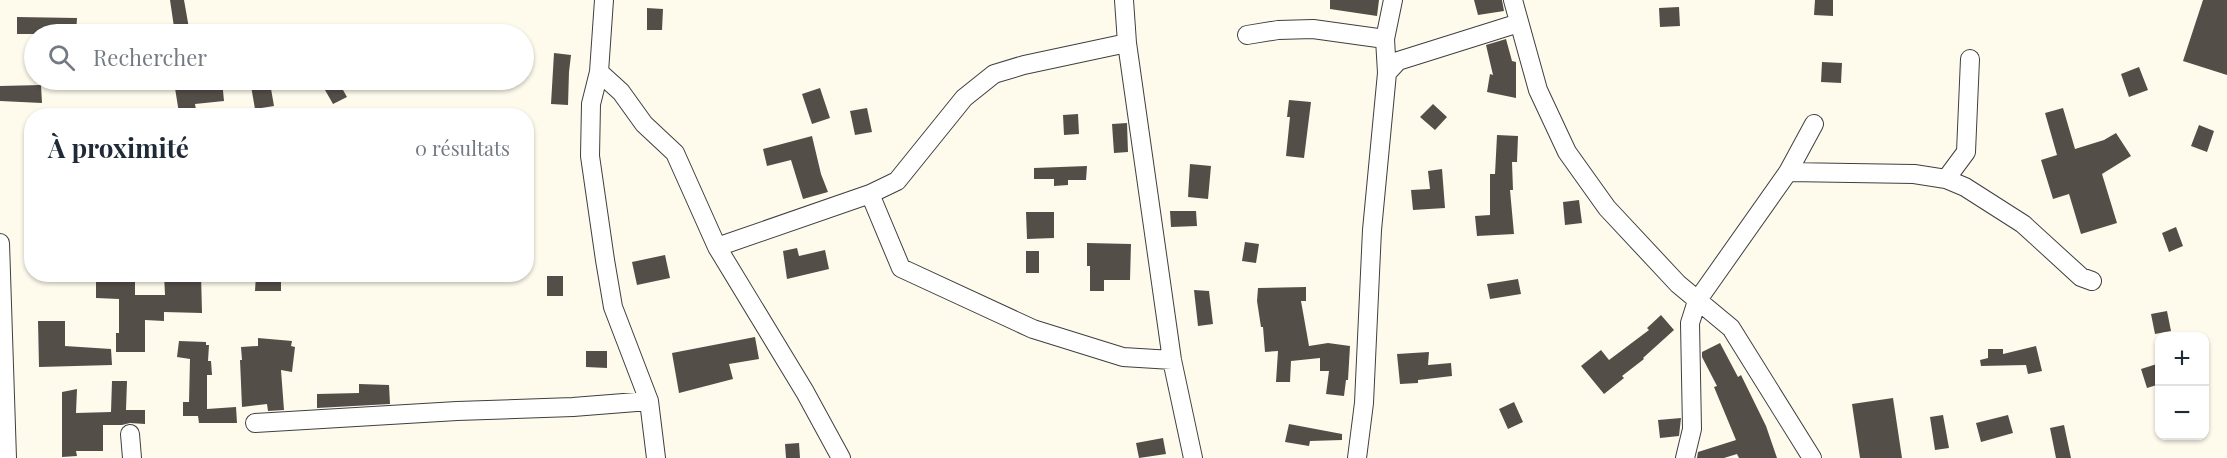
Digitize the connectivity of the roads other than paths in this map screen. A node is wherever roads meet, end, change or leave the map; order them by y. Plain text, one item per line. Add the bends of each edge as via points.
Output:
1 (604, 0) edge
2 (1124, 0) edge
3 (1393, 0) edge
4 (1513, 0) edge
5 (1518, 23) junction
6 (1247, 35) dead end
7 (1384, 39) junction
8 (1127, 43) junction
9 (1970, 59) dead end
10 (599, 72) junction
11 (1387, 73) junction
12 (1814, 124) dead end
13 (1788, 172) junction
14 (1946, 179) junction
15 (870, 194) junction
16 (0, 243) edge
17 (717, 247) junction
18 (2092, 281) dead end
19 (1697, 301) junction
20 (1172, 360) junction
21 (649, 401) junction
22 (255, 423) dead end
23 (130, 434) dead end
24 (7, 458) edge
25 (132, 458) edge
26 (656, 458) edge
27 (841, 458) edge
28 (1193, 458) edge
29 (1357, 458) edge
30 (1685, 458) edge
31 (1812, 458) edge

1 - 10 street
2 - 8 street
3 - 7 street
4 - 5 street
5 - 11 street via 1398,61
5 - 19 street via 1538,90 1567,152 1607,208
6 - 7 street via 1313,29
7 - 11 street
8 - 15 street via 994,74 964,98 897,181
8 - 20 street
9 - 14 street via 1966,153
10 - 17 street via 675,153
10 - 21 street via 591,104 590,156 605,260 613,307
11 - 29 street
12 - 13 street
13 - 14 street via 1914,174
13 - 19 street
14 - 18 street via 2023,224 2081,276
15 - 17 street
15 - 20 street via 901,268 1033,329 1123,357
16 - 24 street
17 - 27 street
19 - 30 street via 1690,323 1692,429
19 - 31 street via 1731,328
20 - 28 street
21 - 22 street
21 - 26 street
23 - 25 street

